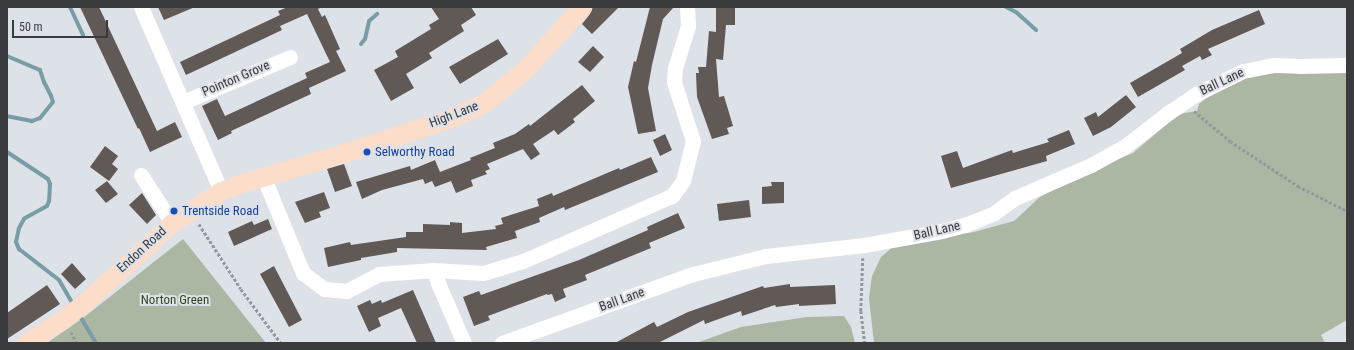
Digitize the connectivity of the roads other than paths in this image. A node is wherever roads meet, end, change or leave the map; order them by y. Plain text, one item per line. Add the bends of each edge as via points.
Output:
1 (141, 7) edge
2 (582, 7) edge
3 (687, 7) edge
4 (290, 57) dead end
5 (1347, 65) edge
6 (183, 102) junction
7 (292, 168) joint
8 (141, 175) dead end
9 (263, 176) junction
10 (221, 192) junction
11 (172, 224) junction
12 (434, 270) junction
13 (26, 343) edge
14 (464, 343) edge
15 (502, 343) edge

1 - 6 street
2 - 7 main road, High Lane via 524,70 484,103 450,118
3 - 12 street via 688,26 675,68 674,82 693,141 683,181 672,196 523,261 483,272
4 - 6 street, Pointon Grove
5 - 15 street, Ball Lane via 1274,64 1243,71 1184,103 1124,147 1022,195 994,213 965,224 942,231 864,245 766,256 693,274
6 - 10 street
7 - 9 main road, Endon Road
8 - 11 street
9 - 10 main road, Endon Road
9 - 12 street via 303,272 324,288 347,291 379,274
10 - 11 main road, Endon Road
11 - 13 main road, Endon Road via 84,302
12 - 14 street

